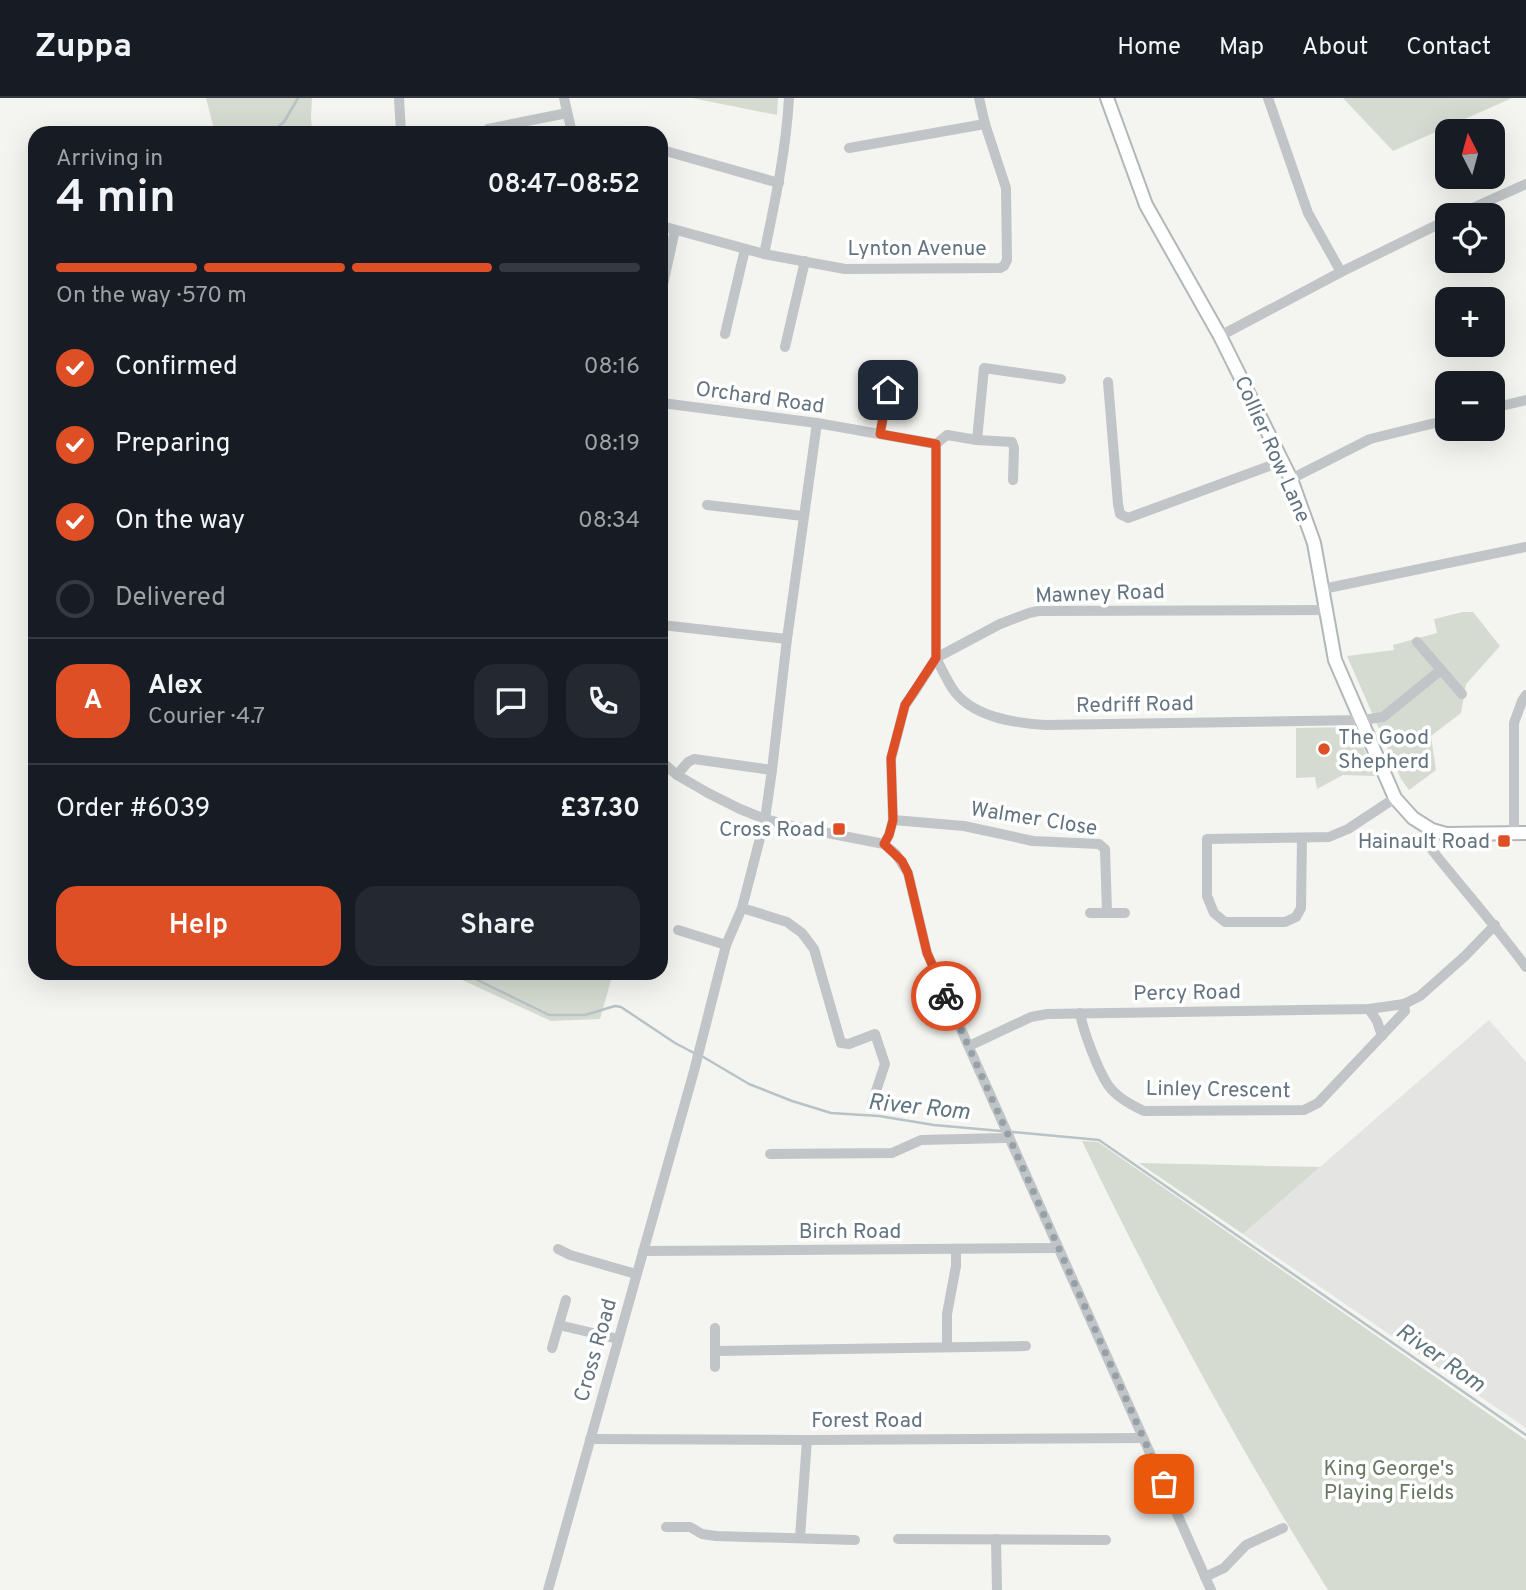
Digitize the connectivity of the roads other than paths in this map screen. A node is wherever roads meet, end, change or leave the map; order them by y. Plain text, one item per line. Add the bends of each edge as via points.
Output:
1 (399, 98) edge
2 (565, 98) edge
3 (789, 98) edge
4 (979, 98) edge
5 (1107, 98) edge
6 (1268, 98) edge
7 (567, 113) junction
8 (985, 124) junction
9 (401, 126) edge
10 (503, 126) edge
11 (570, 126) edge
12 (849, 148) dead end
13 (668, 152) edge
14 (779, 183) junction
15 (1526, 184) edge
16 (1484, 203) edge
17 (1435, 226) edge
18 (668, 228) edge
19 (676, 230) junction
20 (745, 249) junction
21 (764, 254) junction
22 (805, 261) junction
23 (668, 264) edge
24 (1340, 272) junction
25 (725, 334) dead end
26 (1220, 336) junction
27 (785, 347) dead end
28 (892, 368) dead end
29 (1061, 379) dead end
30 (1108, 382) dead end
31 (1526, 400) edge
32 (668, 404) edge
33 (1505, 405) edge
34 (1435, 422) edge
35 (817, 423) junction
36 (880, 434) junction
37 (977, 440) junction
38 (936, 444) junction
39 (1283, 461) junction
40 (1291, 478) junction
41 (1013, 480) dead end
42 (707, 505) dead end
43 (803, 516) junction
44 (1526, 547) edge
45 (1323, 589) junction
46 (1326, 610) junction
47 (668, 626) edge
48 (787, 639) junction
49 (1417, 642) dead end
50 (936, 658) junction
51 (1441, 670) junction
52 (1462, 694) dead end
53 (1526, 695) edge
54 (1363, 720) junction
55 (772, 770) junction
56 (668, 771) edge
57 (677, 775) junction
58 (1395, 798) junction
59 (765, 819) junction
60 (893, 820) junction
61 (1432, 830) junction
62 (1520, 833) edge
63 (1302, 838) junction
64 (884, 844) junction
65 (742, 908) junction
66 (1107, 912) junction
67 (1090, 913) dead end
68 (1125, 913) dead end
69 (1495, 925) junction
70 (678, 930) dead end
71 (726, 945) junction
72 (1526, 967) edge
73 (1408, 1002) junction
74 (1369, 1009) junction
75 (1080, 1013) junction
76 (1382, 1036) junction
77 (969, 1046) junction
78 (872, 1103) dead end
79 (1006, 1131) junction
80 (770, 1154) dead end
81 (1058, 1248) junction
82 (558, 1249) dead end
83 (956, 1249) junction
84 (643, 1251) junction
85 (636, 1274) junction
86 (566, 1300) dead end
87 (559, 1325) junction
88 (715, 1328) dead end
89 (618, 1339) junction
90 (1026, 1346) dead end
91 (947, 1347) junction
92 (552, 1348) dead end
93 (716, 1351) junction
94 (715, 1367) dead end
95 (1143, 1438) junction
96 (590, 1439) junction
97 (807, 1440) junction
98 (666, 1527) dead end
99 (1278, 1534) dead end
100 (800, 1537) junction
101 (898, 1539) dead end
102 (996, 1539) junction
103 (855, 1540) dead end
104 (1106, 1540) dead end
105 (1205, 1577) junction
106 (548, 1590) edge
107 (998, 1590) edge
108 (1211, 1590) edge

1 - 9 street
2 - 7 street
3 - 14 street
4 - 8 street, Lynton Avenue
5 - 26 main road, Collier Row Lane via 1146,205
6 - 24 street via 1308,213
7 - 10 street
7 - 11 street
8 - 12 street
8 - 22 street, Lynton Avenue via 1006,188 1004,266 845,269
13 - 14 street
14 - 21 street
15 - 16 street
17 - 24 street
18 - 19 street, Lynton Avenue
19 - 20 street, Lynton Avenue
19 - 23 street
20 - 21 street, Lynton Avenue
20 - 25 street
21 - 22 street, Lynton Avenue
22 - 27 street
24 - 26 street
26 - 39 main road, Collier Row Lane
28 - 36 street
29 - 37 street via 984,368
30 - 39 street via 1118,504 1128,518
31 - 33 street
32 - 35 street, Orchard Road
34 - 40 street via 1370,439
35 - 36 street, Orchard Road
35 - 43 street, Cross Road
36 - 38 street, Orchard Road
37 - 38 street via 947,435
37 - 41 street via 1012,442
38 - 50 street
39 - 40 main road, Collier Row Lane
40 - 45 main road, Collier Row Lane via 1314,543
42 - 43 street
43 - 48 street, Cross Road
44 - 45 street
45 - 46 main road, Collier Row Lane
46 - 50 street, Mawney Road via 1038,611 1000,624
46 - 54 main road, Collier Row Lane via 1335,660
47 - 48 street
48 - 55 street, Cross Road
49 - 51 street
50 - 54 street, Redriff Road via 953,689 969,705 1021,723
50 - 60 street, Mawney Road via 905,705 891,758
51 - 52 street
51 - 54 street via 1383,717
53 - 62 street via 1514,723
54 - 58 main road, Collier Row Lane
55 - 57 street via 694,759
55 - 59 street, Cross Road
56 - 57 street
57 - 59 street
58 - 61 main road, Collier Row Lane
58 - 63 street via 1348,829 1329,837
59 - 64 street
59 - 65 street, Cross Road
60 - 64 street, Mawney Road
60 - 66 street, Walmer Close via 964,826 1033,841 1099,844 1105,849
61 - 62 main road via 1446,834
61 - 69 street via 1432,850
63 - 63 street via 1207,838 1207,896 1214,913 1225,922 1285,922 1296,917 1301,908
64 - 77 street via 908,873 927,953
65 - 71 street, Cross Road
65 - 78 street via 787,922 803,933 814,949 841,1043 875,1034 885,1064
66 - 67 street
66 - 68 street
69 - 72 street
69 - 73 street, Linley Crescent
70 - 71 street
71 - 84 street, Cross Road
73 - 74 street, Percy Road
73 - 76 street, Linley Crescent
74 - 75 street, Percy Road
74 - 76 street
75 - 76 street, Linley Crescent via 1109,1086 1143,1111 1304,1110 1318,1103
75 - 77 street, Percy Road via 1031,1017
77 - 79 street
79 - 80 street via 1004,1138 921,1140 892,1153
79 - 81 street
81 - 83 street, Birch Road
81 - 95 street
82 - 85 street
83 - 84 street, Birch Road
83 - 91 street
84 - 85 street, Cross Road
85 - 89 street, Cross Road
86 - 87 street
87 - 89 street
87 - 92 street
88 - 93 street
89 - 96 street, Cross Road
90 - 91 street
91 - 93 street
93 - 94 street
95 - 97 street, Forest Road
95 - 105 street
96 - 97 street, Forest Road
96 - 106 street, Cross Road
97 - 100 street
98 - 100 street via 690,1527 716,1536
99 - 105 street via 1246,1545 1224,1568
100 - 103 street
101 - 102 street
102 - 104 street
102 - 107 street
105 - 108 street

